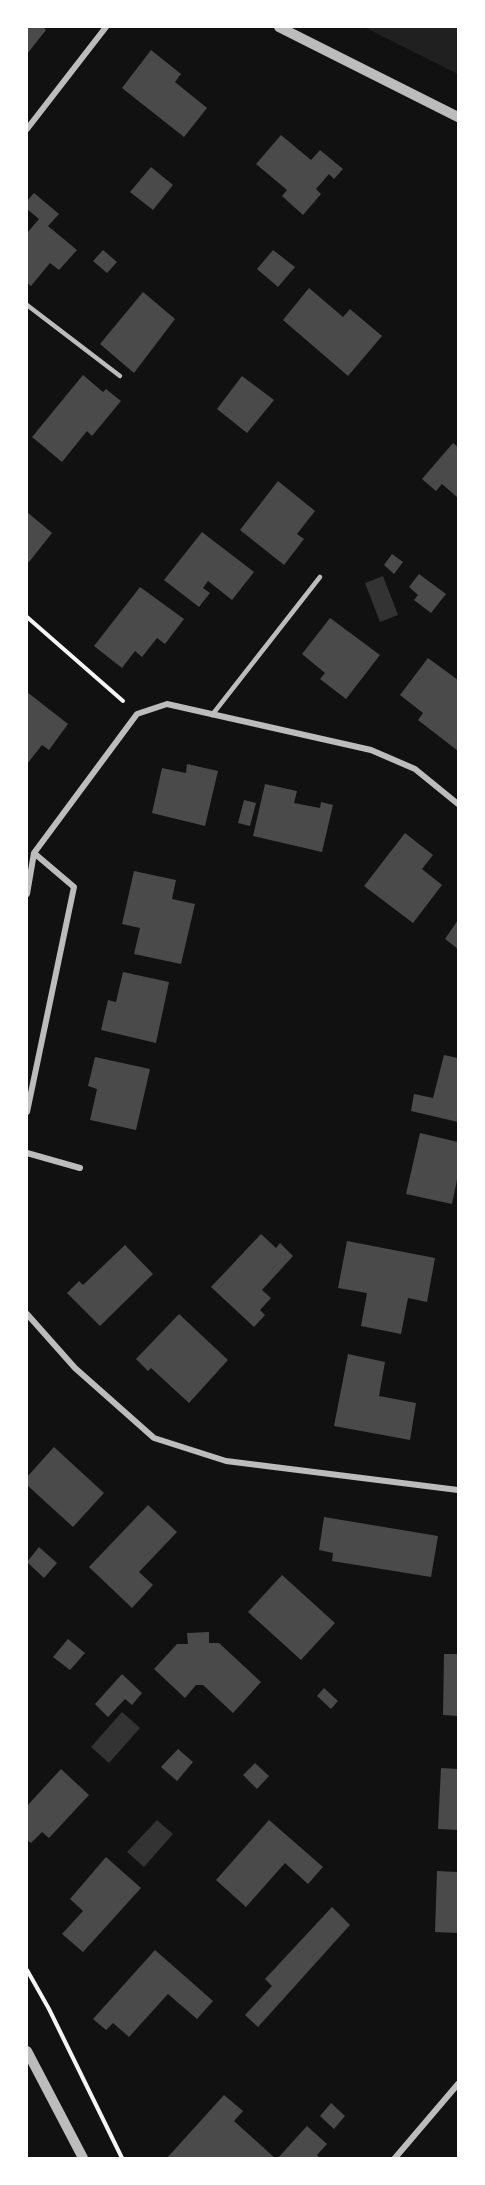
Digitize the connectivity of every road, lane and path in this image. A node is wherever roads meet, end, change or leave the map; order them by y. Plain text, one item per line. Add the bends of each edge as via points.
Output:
1 (106, 27) edge
2 (279, 27) edge
3 (458, 117) edge
4 (27, 129) edge
5 (27, 305) edge
6 (120, 376) dead end
7 (320, 577) dead end
8 (27, 617) edge
9 (137, 714) junction
10 (212, 715) junction
11 (458, 804) edge
12 (34, 853) junction
13 (27, 894) edge
14 (27, 1112) edge
15 (27, 1153) edge
16 (80, 1168) dead end
17 (27, 1314) edge
18 (458, 1490) edge
19 (27, 1971) edge
20 (27, 2051) edge
21 (458, 2084) edge
22 (83, 2158) edge
23 (122, 2158) edge
24 (394, 2158) edge

1 - 4 street
2 - 3 street
5 - 6 lane
7 - 10 lane
8 - 9 path
9 - 10 street via 167,704
9 - 12 street
10 - 11 street via 371,750 415,769
12 - 13 street
12 - 14 street via 74,887
15 - 16 street
17 - 18 street via 75,1368 154,1437 226,1461
19 - 23 path
20 - 22 street
21 - 24 street

